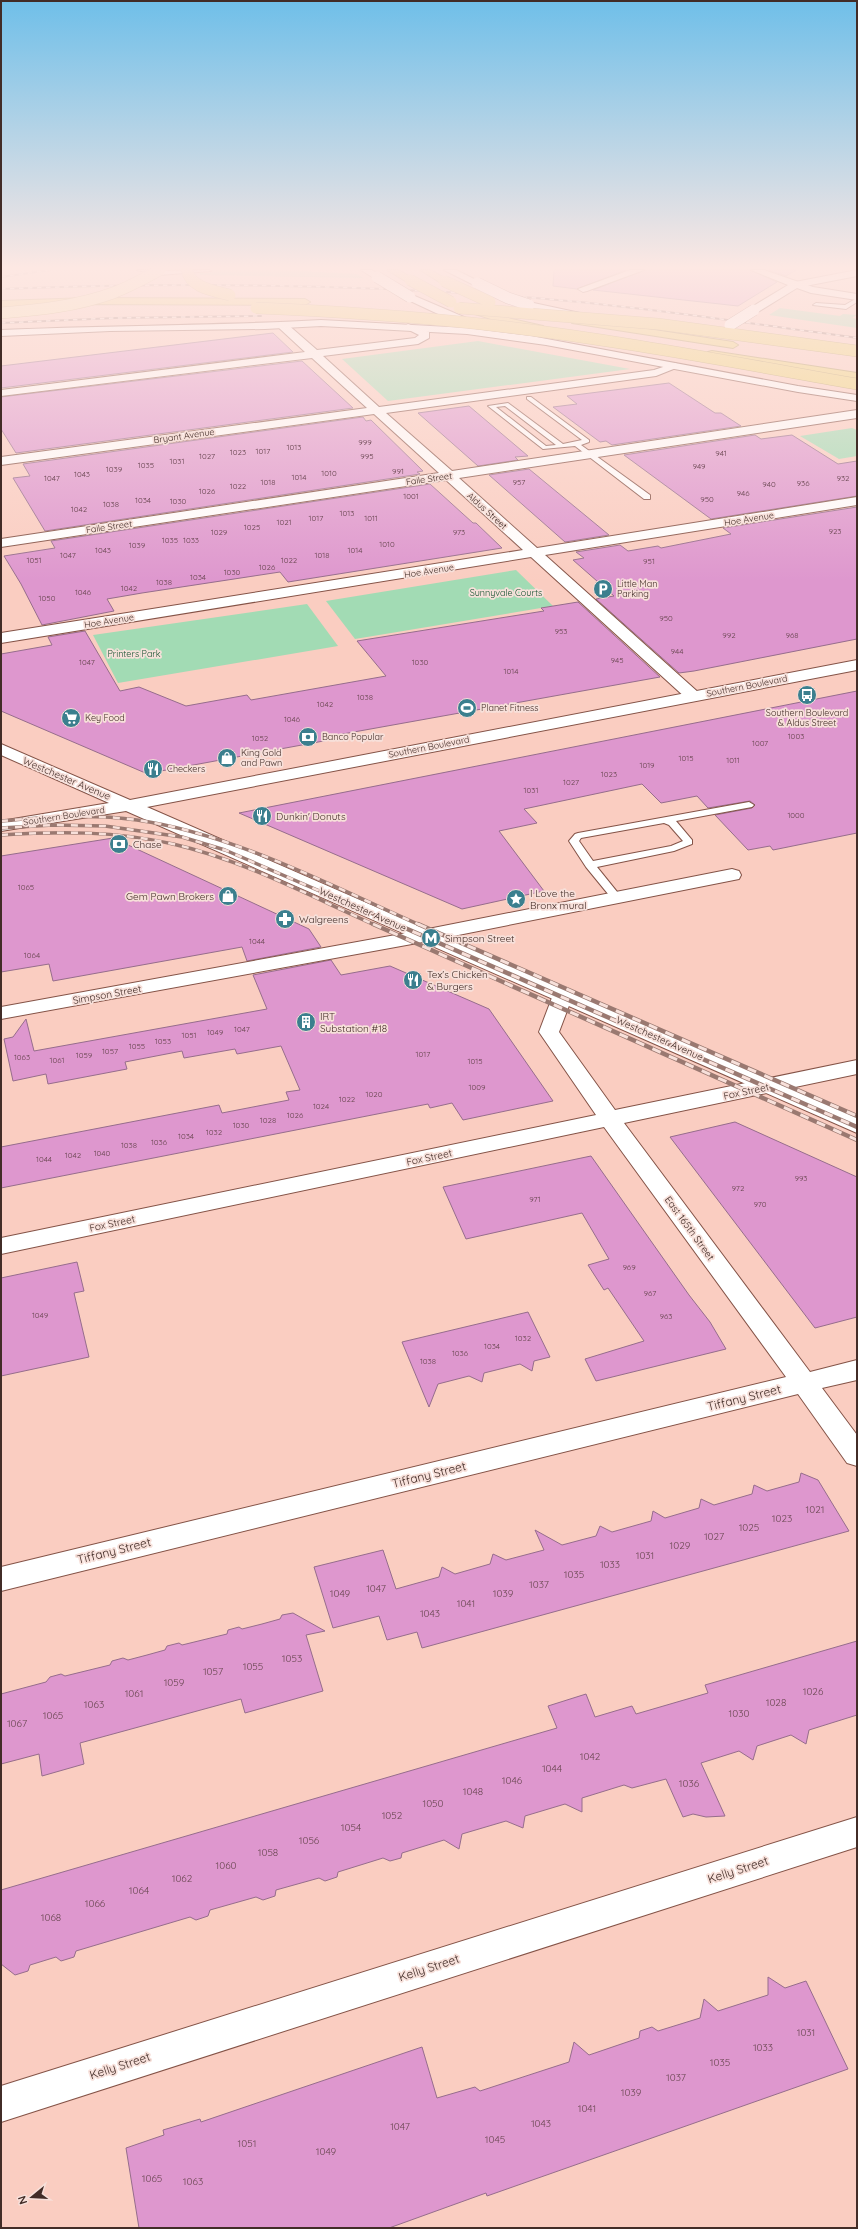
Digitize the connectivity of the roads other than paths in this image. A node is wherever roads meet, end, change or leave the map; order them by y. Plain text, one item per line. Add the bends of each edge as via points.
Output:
1 (153, 374) edge
2 (336, 374) edge
3 (648, 374) edge
4 (718, 374) edge
5 (794, 374) edge
6 (846, 374) edge
7 (857, 376) edge
8 (857, 384) edge
9 (798, 389) junction
10 (1, 393) edge
11 (530, 398) dead end
12 (857, 398) edge
13 (857, 403) edge
14 (376, 410) junction
15 (857, 414) edge
16 (576, 444) junction
17 (562, 446) junction
18 (590, 455) junction
19 (1, 461) edge
20 (449, 476) junction
21 (647, 497) dead end
22 (857, 501) edge
23 (1, 542) edge
24 (535, 554) junction
25 (1, 638) edge
26 (857, 665) edge
27 (693, 696) junction
28 (1, 749) edge
29 (131, 805) junction
30 (749, 805) dead end
31 (666, 821) junction
32 (1, 826) edge
33 (590, 865) junction
34 (732, 875) dead end
35 (617, 898) junction
36 (423, 936) junction
37 (563, 995) junction
38 (1, 1013) edge
39 (857, 1067) edge
40 (767, 1086) junction
41 (610, 1119) junction
42 (857, 1126) edge
43 (1, 1246) edge
44 (857, 1370) edge
45 (805, 1383) junction
46 (857, 1455) edge
47 (1, 1579) edge
48 (857, 1832) edge
49 (1, 2104) edge

1 - 10 street
2 - 14 street, Aldus Street
3 - 14 street, Bryant Avenue
4 - 9 street
5 - 8 highway, bridge
6 - 7 highway, bridge
9 - 12 street
9 - 13 street
11 - 16 lane via 587,441
14 - 19 street, Bryant Avenue
14 - 20 street, Aldus Street
15 - 18 street, Faile Street
16 - 17 lane
16 - 18 lane
17 - 17 lane via 545,448 491,406 506,404
18 - 20 street, Faile Street
18 - 21 lane
20 - 23 street, Faile Street
20 - 24 street, Aldus Street
22 - 24 street, Hoe Avenue
24 - 25 street, Hoe Avenue
24 - 27 street, Aldus Street
26 - 27 street, Southern Boulevard
27 - 29 street, Southern Boulevard
28 - 29 street, Westchester Avenue
29 - 32 street, Southern Boulevard
29 - 36 street, Westchester Avenue
30 - 31 lane
31 - 33 lane via 578,836 574,842
31 - 33 lane via 672,823 689,842 674,848
33 - 35 lane
34 - 35 street, Simpson Street
35 - 36 street, Simpson Street
36 - 37 street, Westchester Avenue
36 - 38 street, Simpson Street
37 - 40 street, Westchester Avenue
37 - 41 street, East 165th Street via 549,1032
39 - 40 street, Fox Street
40 - 41 street, Fox Street
40 - 42 street, Westchester Avenue
41 - 43 street, Fox Street
41 - 45 street, East 165th Street
44 - 45 street, Tiffany Street
45 - 46 street, East 165th Street
45 - 47 street, Tiffany Street
48 - 49 street, Kelly Street

